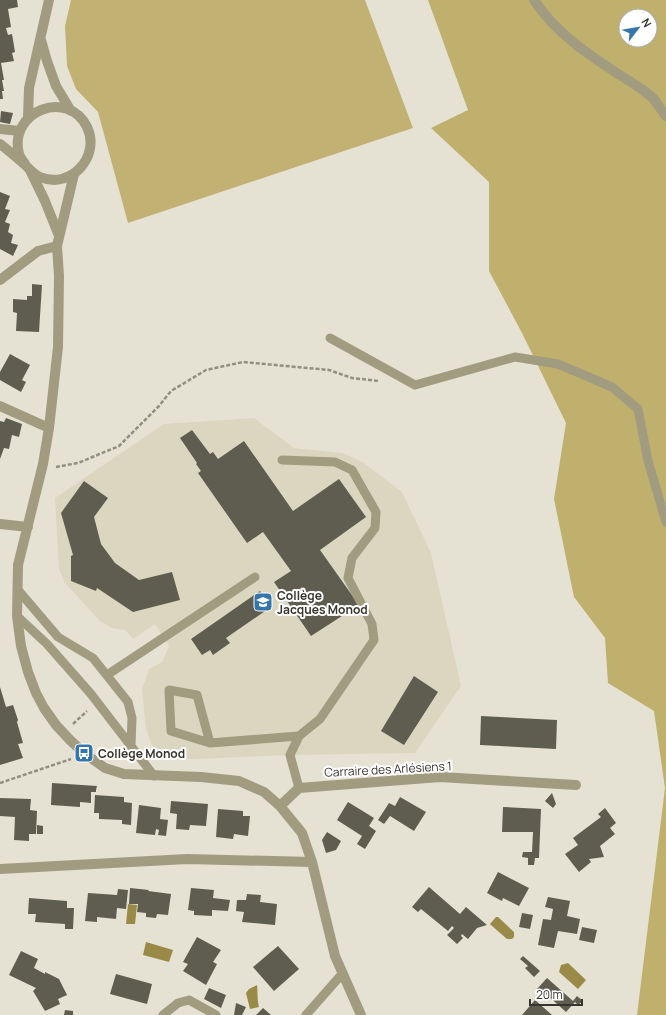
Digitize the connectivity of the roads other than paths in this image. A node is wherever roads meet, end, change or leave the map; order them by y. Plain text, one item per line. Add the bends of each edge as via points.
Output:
1 (49, 0) edge
2 (534, 0) edge
3 (41, 38) junction
4 (71, 111) junction
5 (666, 116) edge
6 (28, 118) junction
7 (0, 129) edge
8 (20, 130) junction
9 (0, 144) edge
10 (27, 167) junction
11 (74, 174) junction
12 (59, 236) junction
13 (56, 246) junction
14 (0, 280) edge
15 (330, 338) dead end
16 (0, 406) edge
17 (49, 428) junction
18 (282, 460) dead end
19 (666, 522) edge
20 (0, 524) edge
21 (28, 527) junction
22 (255, 577) dead end
23 (18, 590) junction
24 (17, 616) junction
25 (106, 675) junction
26 (299, 736) junction
27 (210, 743) junction
28 (131, 745) junction
29 (154, 776) junction
30 (576, 786) dead end
31 (299, 788) junction
32 (280, 806) junction
33 (312, 862) junction
34 (0, 869) edge
35 (342, 974) junction
36 (163, 1015) edge
37 (216, 1015) edge
38 (306, 1015) edge
39 (361, 1015) edge

1 - 3 street
2 - 5 street via 565,36 643,90
3 - 4 street via 46,61 56,86
3 - 6 street via 29,88
4 - 6 street via 60,107 48,107
4 - 11 street via 86,126 91,147 88,158
6 - 8 street
7 - 8 street
8 - 10 street via 20,154
9 - 10 street
10 - 11 street via 40,177 52,180
10 - 12 street via 45,201
11 - 12 street
12 - 13 street
13 - 14 street via 38,251
13 - 17 street via 59,276 58,346
15 - 19 lane via 415,385 515,357 558,364 612,386 638,409 648,461
16 - 17 street
17 - 21 street
18 - 26 lane via 335,462 352,470 376,512 374,528 352,558 348,578 372,624 374,640 320,719
20 - 21 street
21 - 23 street via 18,565
22 - 25 lane
23 - 24 street
23 - 25 lane via 58,637 93,658
24 - 28 lane via 47,644
24 - 29 street via 28,672 36,693 56,725 84,753 105,768 124,774
25 - 28 lane via 128,702 132,718
26 - 27 lane
26 - 31 lane via 290,755
27 - 27 lane via 197,695 169,690 171,731
28 - 29 lane
29 - 32 street via 239,781 264,792
30 - 31 street, Carraire des Arlésiens 1 via 440,777
31 - 32 street
32 - 33 street via 302,833
33 - 34 street via 186,859
33 - 35 street via 335,956
35 - 38 lane
35 - 39 street
36 - 37 lane via 178,1003 189,1000

